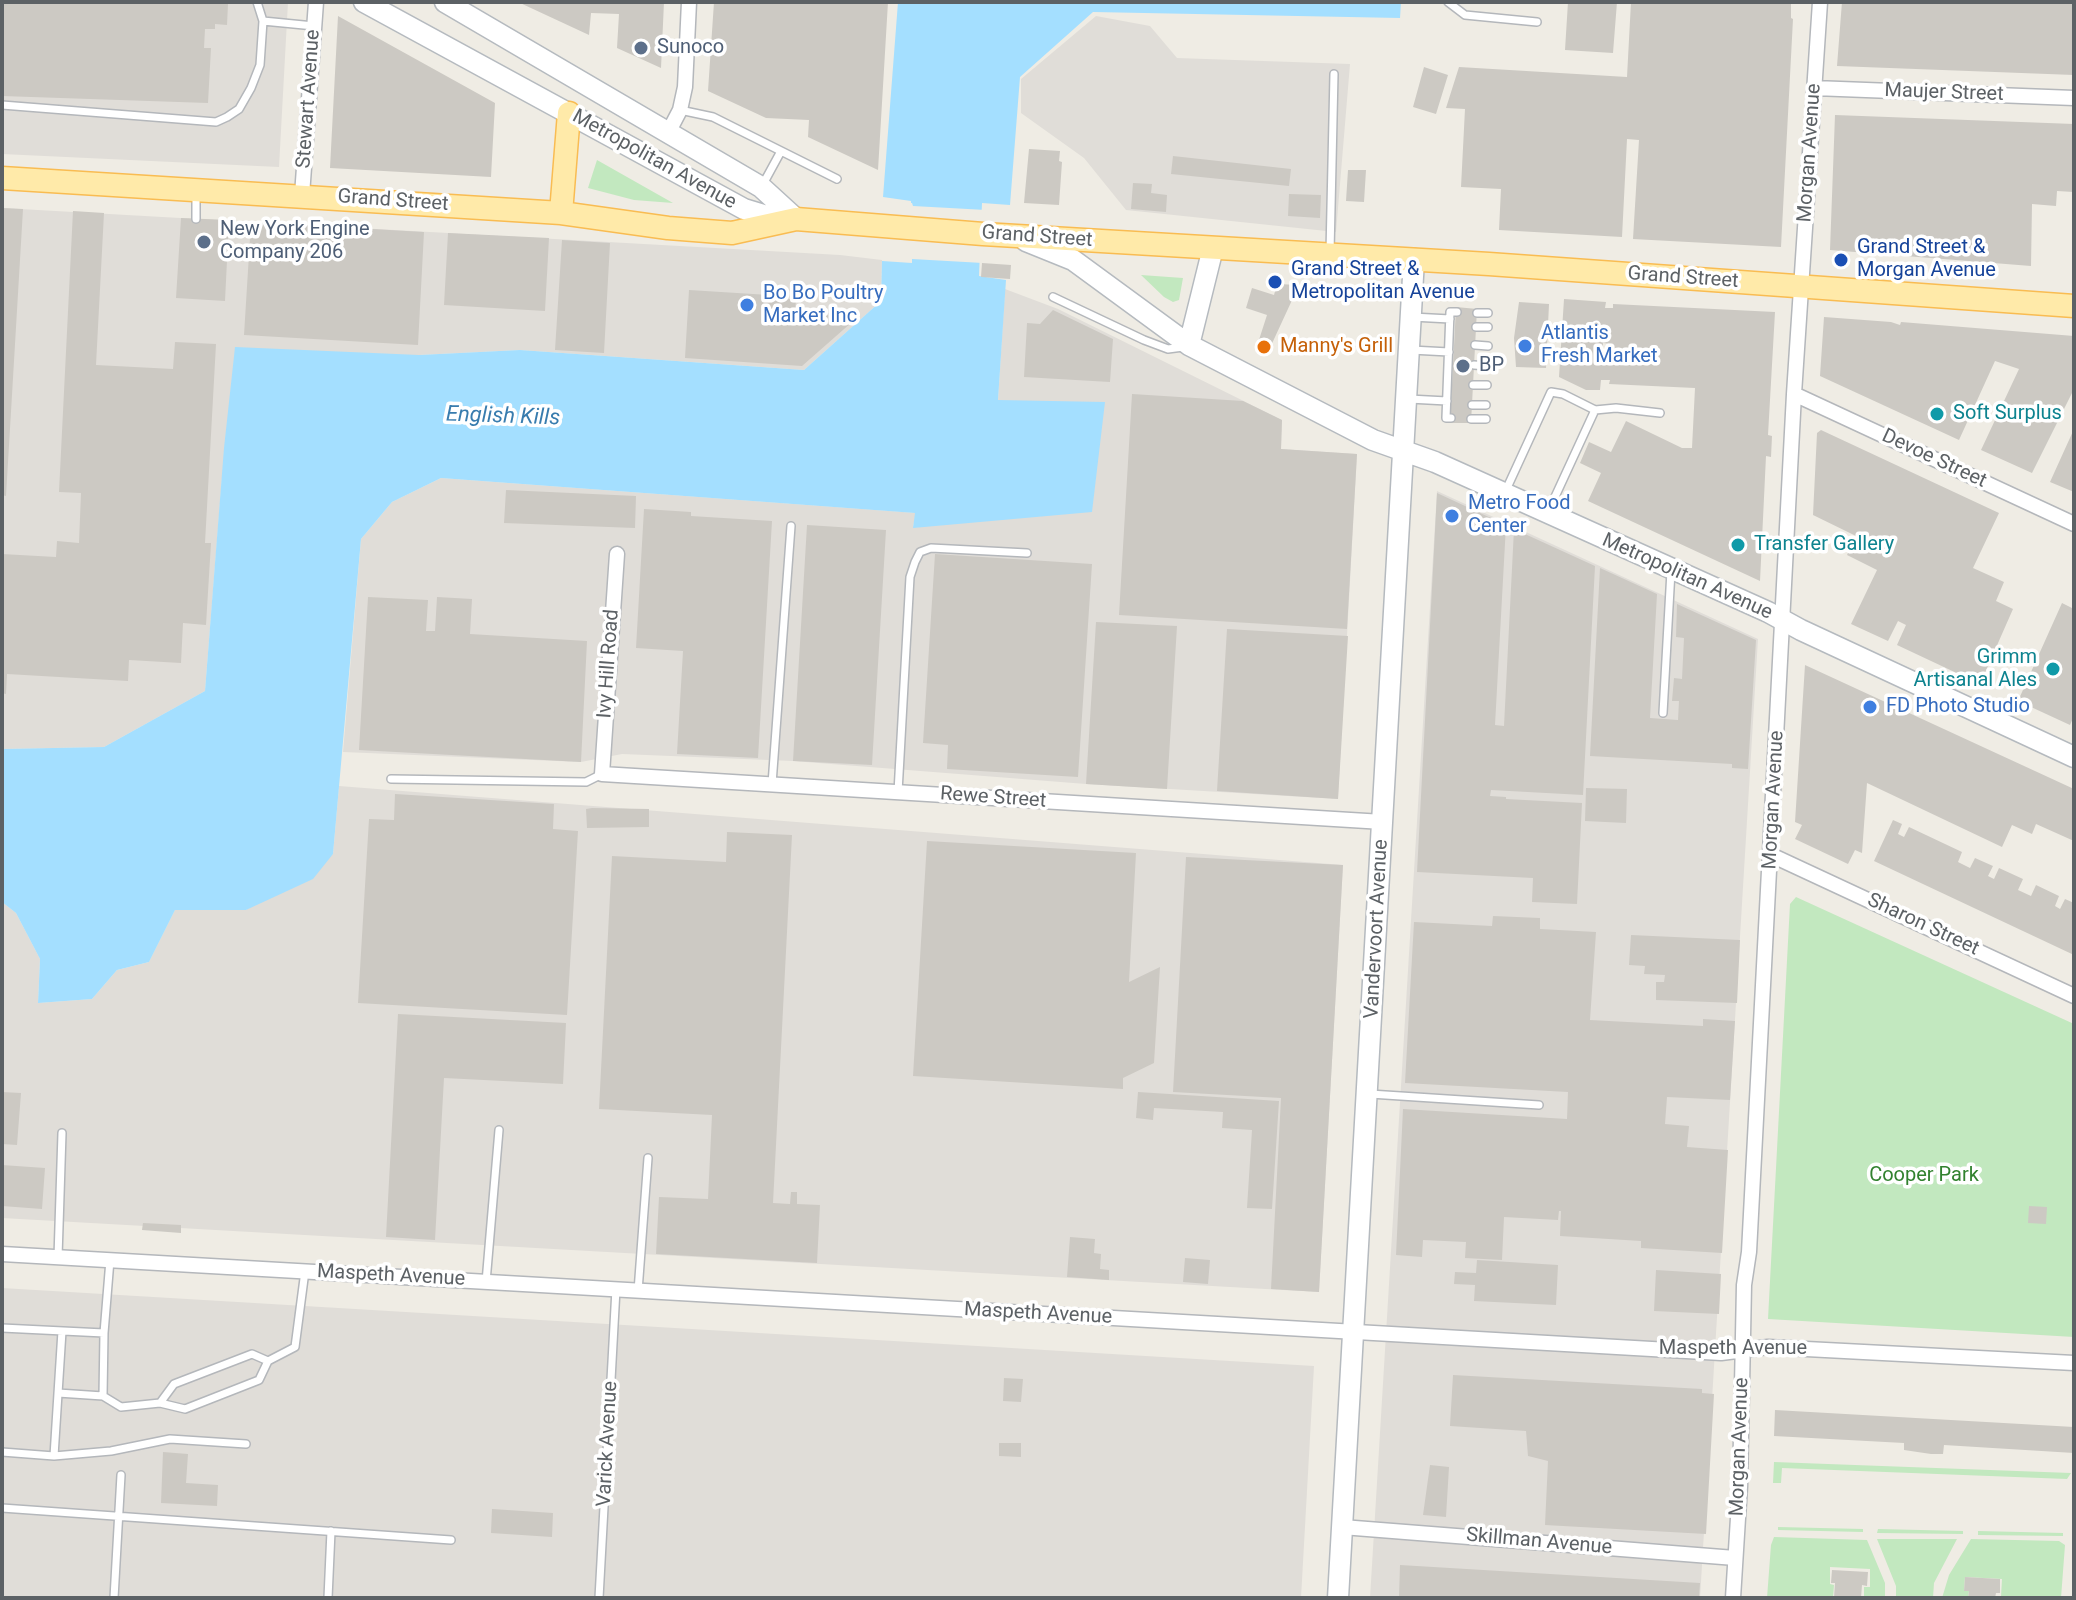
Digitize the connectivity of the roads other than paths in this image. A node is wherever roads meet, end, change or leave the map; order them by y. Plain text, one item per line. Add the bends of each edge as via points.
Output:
1 (257, 2) edge
2 (316, 2) edge
3 (364, 2) edge
4 (445, 2) edge
5 (689, 2) edge
6 (1448, 2) edge
7 (1820, 2) edge
8 (263, 21) junction
9 (1537, 22) dead end
10 (314, 26) junction
11 (423, 35) junction
12 (1334, 74) dead end
13 (1814, 88) junction
14 (2074, 98) edge
15 (2, 105) edge
16 (680, 110) junction
17 (569, 113) junction
18 (668, 133) junction
19 (780, 153) junction
20 (2, 178) edge
21 (837, 179) dead end
22 (761, 187) junction
23 (196, 189) junction
24 (302, 195) junction
25 (561, 213) junction
26 (196, 219) dead end
27 (796, 219) junction
28 (1010, 235) junction
29 (1213, 248) junction
30 (1330, 254) junction
31 (1414, 259) junction
32 (1801, 286) junction
33 (1053, 297) dead end
34 (2074, 306) edge
35 (1457, 312) dead end
36 (1477, 313) dead end
37 (1488, 313) dead end
38 (1411, 317) junction
39 (1452, 323) junction
40 (1476, 327) dead end
41 (1488, 327) dead end
42 (1189, 345) junction
43 (1475, 345) dead end
44 (1488, 346) dead end
45 (1451, 347) junction
46 (1409, 350) junction
47 (1474, 365) dead end
48 (1487, 366) dead end
49 (1473, 385) dead end
50 (1487, 385) dead end
51 (1794, 394) junction
52 (1407, 399) junction
53 (1448, 402) junction
54 (1472, 405) dead end
55 (1486, 405) dead end
56 (1595, 410) junction
57 (1660, 413) dead end
58 (1451, 418) dead end
59 (1471, 419) dead end
60 (1486, 419) dead end
61 (1404, 451) junction
62 (1504, 495) junction
63 (1547, 514) junction
64 (2074, 524) edge
65 (791, 526) dead end
66 (1027, 553) dead end
67 (617, 554) dead end
68 (1672, 569) junction
69 (1783, 621) junction
70 (1663, 713) dead end
71 (2074, 757) edge
72 (602, 774) junction
73 (391, 779) dead end
74 (772, 784) junction
75 (898, 792) junction
76 (1383, 822) junction
77 (1771, 855) junction
78 (2074, 996) edge
79 (1367, 1094) junction
80 (1539, 1105) dead end
81 (499, 1130) dead end
82 (62, 1133) dead end
83 (648, 1158) dead end
84 (2, 1254) edge
85 (58, 1257) junction
86 (110, 1260) junction
87 (305, 1271) junction
88 (486, 1282) junction
89 (616, 1289) junction
90 (638, 1291) junction
91 (2, 1328) edge
92 (62, 1331) junction
93 (1354, 1332) junction
94 (104, 1333) junction
95 (1742, 1351) junction
96 (268, 1361) junction
97 (2074, 1363) edge
98 (58, 1393) junction
99 (103, 1396) junction
100 (160, 1403) junction
101 (246, 1444) dead end
102 (2, 1452) edge
103 (54, 1456) junction
104 (121, 1475) dead end
105 (2, 1508) edge
106 (118, 1517) junction
107 (1342, 1527) junction
108 (331, 1531) junction
109 (451, 1540) dead end
110 (1735, 1558) junction
111 (114, 1598) edge
112 (328, 1598) edge
113 (599, 1598) edge
114 (1338, 1598) edge
115 (1733, 1598) edge

1 - 8 lane
2 - 10 street, Stewart Avenue
3 - 11 main road, Metropolitan Avenue
4 - 18 main road, Metropolitan Avenue
5 - 16 street
6 - 9 lane via 1465,15
7 - 13 street, Morgan Avenue
8 - 10 lane
8 - 15 lane via 260,65 251,88 239,109 216,122
10 - 24 street, Stewart Avenue
11 - 17 main road, Metropolitan Avenue
11 - 18 main road via 532,78 645,140
12 - 30 lane
13 - 14 street, Maujer Street
13 - 32 street, Morgan Avenue
16 - 18 street
16 - 19 lane via 713,117
17 - 25 main road
17 - 27 main road, Metropolitan Avenue via 744,209
18 - 22 main road, Metropolitan Avenue
19 - 21 lane
19 - 22 lane
20 - 23 main road, Grand Street
22 - 27 main road, Metropolitan Avenue
23 - 24 main road, Grand Street
23 - 26 lane
24 - 25 main road, Grand Street
25 - 27 main road, Grand Street via 732,233
27 - 28 main road, Grand Street
28 - 29 main road, Grand Street
28 - 42 main road, Metropolitan Avenue via 1060,252
29 - 30 main road, Grand Street
29 - 42 main road
30 - 31 main road, Grand Street
31 - 32 main road, Grand Street
31 - 38 main road, Vandervoort Avenue
32 - 34 main road, Grand Street
32 - 51 street, Morgan Avenue
33 - 42 lane via 1168,349
35 - 39 lane via 1450,312
36 - 37 lane
38 - 39 lane
38 - 46 main road, Vandervoort Avenue
39 - 45 lane
40 - 41 lane
42 - 61 main road, Metropolitan Avenue
43 - 44 lane
45 - 46 lane
45 - 53 lane
46 - 52 main road, Vandervoort Avenue
47 - 48 lane
49 - 50 lane
51 - 64 street, Devoe Street
51 - 69 street, Morgan Avenue
52 - 53 lane
52 - 61 main road, Vandervoort Avenue
53 - 58 lane via 1446,418
54 - 55 lane
56 - 57 lane
56 - 62 lane via 1551,392
56 - 63 lane
59 - 60 lane
61 - 62 main road, Metropolitan Avenue
61 - 76 main road, Vandervoort Avenue
62 - 63 main road, Metropolitan Avenue
63 - 68 main road, Metropolitan Avenue
65 - 74 lane
66 - 75 lane via 931,548 920,552 910,577
67 - 72 street, Ivy Hill Road
68 - 69 main road, Metropolitan Avenue
68 - 70 lane
69 - 71 main road, Metropolitan Avenue
69 - 77 street, Morgan Avenue
72 - 73 lane via 586,782
72 - 74 street, Rewe Street
74 - 75 street, Rewe Street
75 - 76 street, Rewe Street
76 - 79 main road, Vandervoort Avenue
77 - 78 street, Sharon Street
77 - 95 street, Morgan Avenue
79 - 80 lane
79 - 93 main road, Vandervoort Avenue
81 - 88 lane
82 - 85 lane
83 - 90 lane
84 - 85 street, Maspeth Avenue
85 - 86 street, Maspeth Avenue
86 - 87 street, Maspeth Avenue
86 - 94 lane
87 - 88 street, Maspeth Avenue
87 - 96 lane via 295,1347
88 - 89 street, Maspeth Avenue
89 - 90 street, Maspeth Avenue
89 - 113 lane, Varick Avenue
90 - 93 street, Maspeth Avenue
91 - 92 lane
92 - 94 lane
92 - 98 lane
93 - 95 street, Maspeth Avenue
93 - 107 main road, Vandervoort Avenue
94 - 99 lane
95 - 97 street, Maspeth Avenue via 1768,1347
95 - 110 street, Morgan Avenue
96 - 100 lane via 252,1354 174,1384
96 - 100 lane via 259,1380 185,1409
98 - 99 lane
98 - 103 lane
99 - 100 lane via 121,1407
101 - 103 lane via 170,1439
102 - 103 lane
104 - 106 lane
105 - 106 lane
106 - 108 lane
106 - 111 lane
107 - 110 street, Skillman Avenue
107 - 114 main road, Vandervoort Avenue
108 - 109 lane
108 - 112 lane
110 - 115 street, Morgan Avenue

